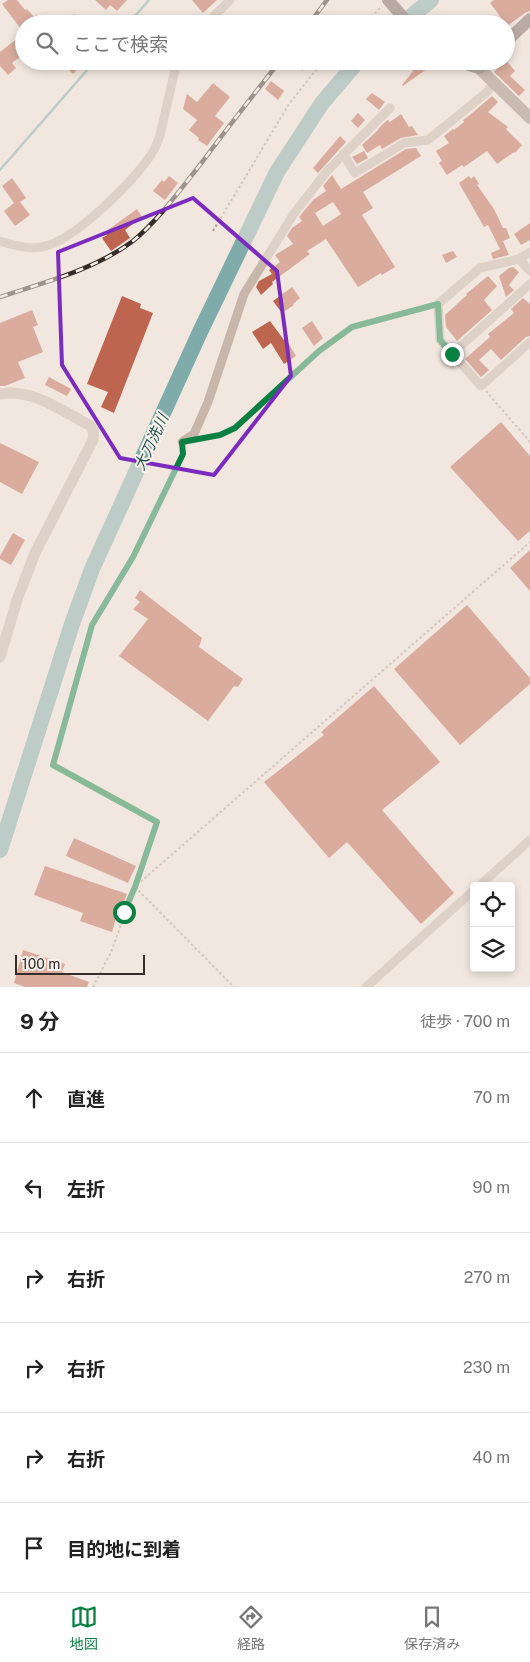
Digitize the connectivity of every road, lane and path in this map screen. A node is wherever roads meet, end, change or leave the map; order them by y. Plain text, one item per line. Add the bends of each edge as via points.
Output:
1 (230, 0) edge
2 (386, 3) edge
3 (215, 15) edge
4 (373, 15) edge
5 (399, 15) edge
6 (530, 19) edge
7 (515, 33) edge
8 (174, 70) edge
9 (315, 70) edge
10 (486, 70) edge
11 (494, 82) junction
12 (390, 108) dead end
13 (530, 118) edge
14 (343, 154) junction
15 (213, 231) dead end
16 (0, 241) edge
17 (530, 252) edge
18 (519, 259) junction
19 (530, 271) edge
20 (530, 284) edge
21 (438, 304) junction
22 (530, 342) edge
23 (452, 354) junction
24 (481, 386) junction
25 (0, 394) edge
26 (201, 438) dead end
27 (182, 442) joint
28 (530, 442) edge
29 (530, 542) edge
30 (0, 657) edge
31 (530, 840) edge
32 (483, 882) edge
33 (135, 887) junction
34 (470, 894) edge
35 (93, 987) edge
36 (234, 987) edge
37 (366, 987) edge

1 - 3 street
2 - 4 path
2 - 5 main road
6 - 7 main road
8 - 16 street via 156,146 128,184 75,232 57,242 36,248
9 - 15 path via 289,104
10 - 11 main road
11 - 13 main road
11 - 14 street via 486,93 428,140 404,143 355,173
12 - 14 street
14 - 27 street via 293,215 244,294 208,402 194,434
17 - 18 street
18 - 19 street
18 - 21 street via 480,268
20 - 23 street
21 - 23 street via 440,340
21 - 26 path via 352,327 319,351 235,428
22 - 24 street
23 - 24 street
24 - 28 path
25 - 30 street via 38,398 89,425 94,434 35,553
27 - 33 path via 183,454 133,557 92,625 53,765 157,822
29 - 33 path
31 - 32 street
33 - 35 path via 112,950
33 - 36 path
34 - 37 street

